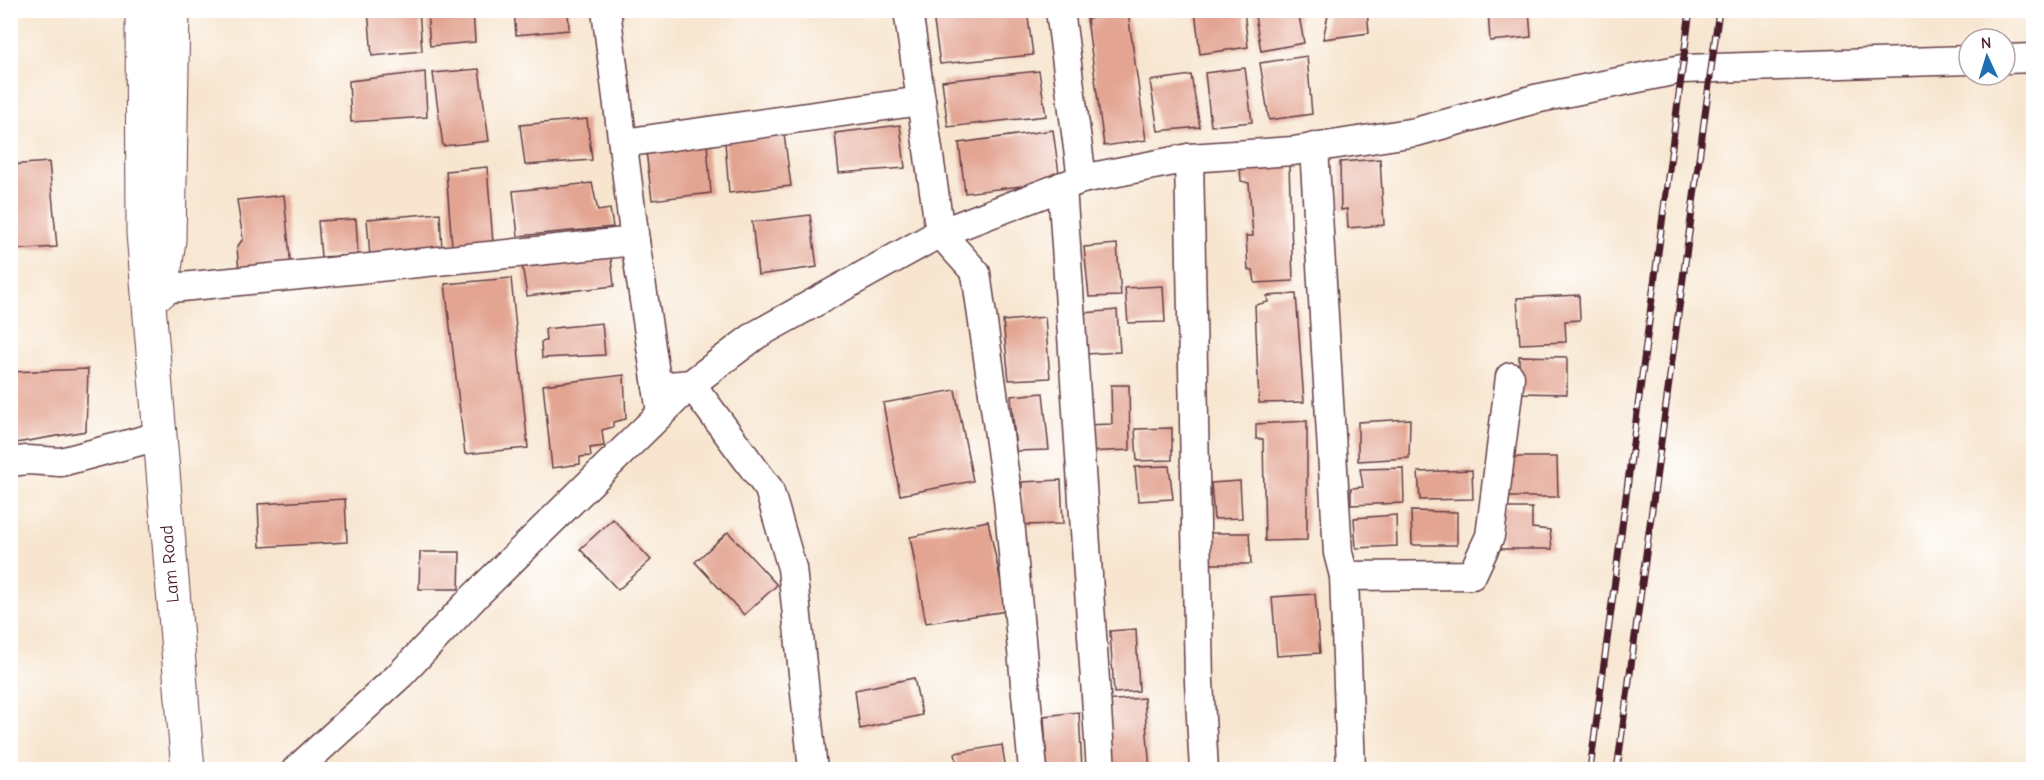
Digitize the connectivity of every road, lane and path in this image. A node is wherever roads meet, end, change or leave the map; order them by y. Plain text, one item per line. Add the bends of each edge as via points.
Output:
1 (142, 10) edge
2 (173, 10) edge
3 (606, 10) edge
4 (908, 10) edge
5 (1060, 10) edge
6 (2034, 58) edge
7 (2017, 59) edge
8 (1957, 60) edge
9 (921, 101) junction
10 (623, 142) junction
11 (1314, 147) junction
12 (1190, 158) junction
13 (1072, 183) junction
14 (940, 233) junction
15 (635, 241) junction
16 (162, 288) junction
17 (152, 358) junction
18 (1510, 377) dead end
19 (691, 384) junction
20 (659, 399) junction
21 (159, 436) junction
22 (10, 462) edge
23 (1344, 576) junction
24 (188, 770) edge
25 (296, 770) edge
26 (813, 770) edge
27 (1033, 770) edge
28 (1101, 770) edge
29 (1204, 770) edge
30 (1352, 770) edge

1 - 17 main road via 144,232
2 - 16 main road via 169,240
3 - 10 street
4 - 9 street
5 - 13 street
6 - 7 street
8 - 11 street via 1682,69 1535,99 1416,132
9 - 10 street
9 - 14 street
10 - 15 street
11 - 12 street
11 - 23 street via 1338,553
12 - 13 street
12 - 29 street via 1198,670
13 - 14 street
13 - 28 street
14 - 19 street via 756,335
14 - 27 street via 976,273 1008,499
15 - 16 street
15 - 20 street
16 - 17 main road
17 - 21 main road, Lam Road
18 - 23 street via 1490,537 1472,575
19 - 20 street
19 - 26 street via 770,489 792,568
20 - 25 street via 400,675
21 - 22 street via 61,462
21 - 24 main road, Lam Road
23 - 30 street

